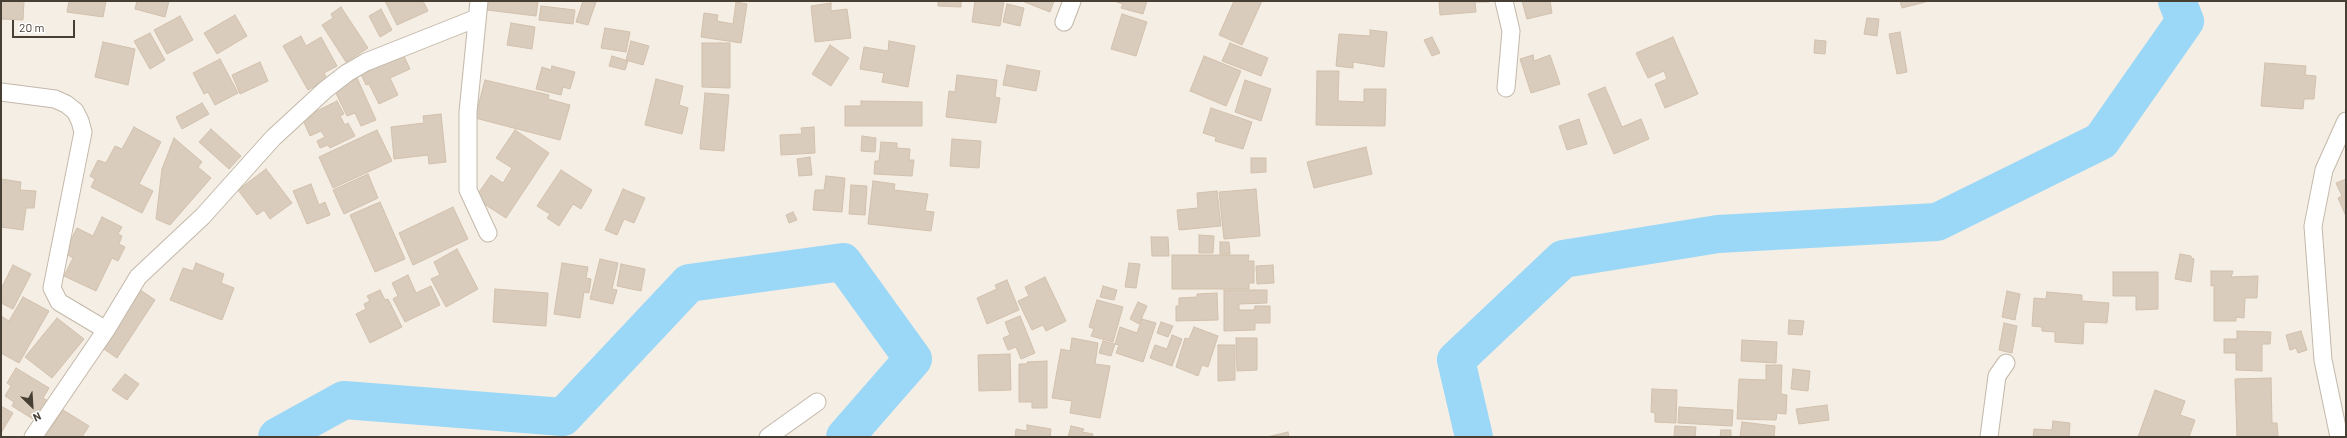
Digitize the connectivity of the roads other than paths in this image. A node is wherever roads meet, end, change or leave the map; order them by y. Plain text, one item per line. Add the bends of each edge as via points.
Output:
1 (479, 1) edge
2 (1072, 1) edge
3 (1504, 1) edge
4 (477, 18) junction
5 (1064, 22) dead end
6 (1506, 88) dead end
7 (1, 92) edge
8 (2346, 121) edge
9 (488, 233) dead end
10 (106, 330) junction
11 (2006, 363) dead end
12 (817, 402) dead end
13 (33, 437) edge
14 (768, 437) edge
15 (1989, 437) edge
16 (2339, 437) edge

1 - 4 street
2 - 5 street
3 - 6 street via 1511,31
4 - 9 street via 468,112 468,190
4 - 10 street via 366,62 325,90 273,138 203,216 138,276
7 - 10 street via 55,99 75,111 80,121 83,132 52,288 59,302
8 - 16 street via 2324,170 2313,226 2323,360
10 - 13 street
11 - 15 street via 1997,376
12 - 14 street

